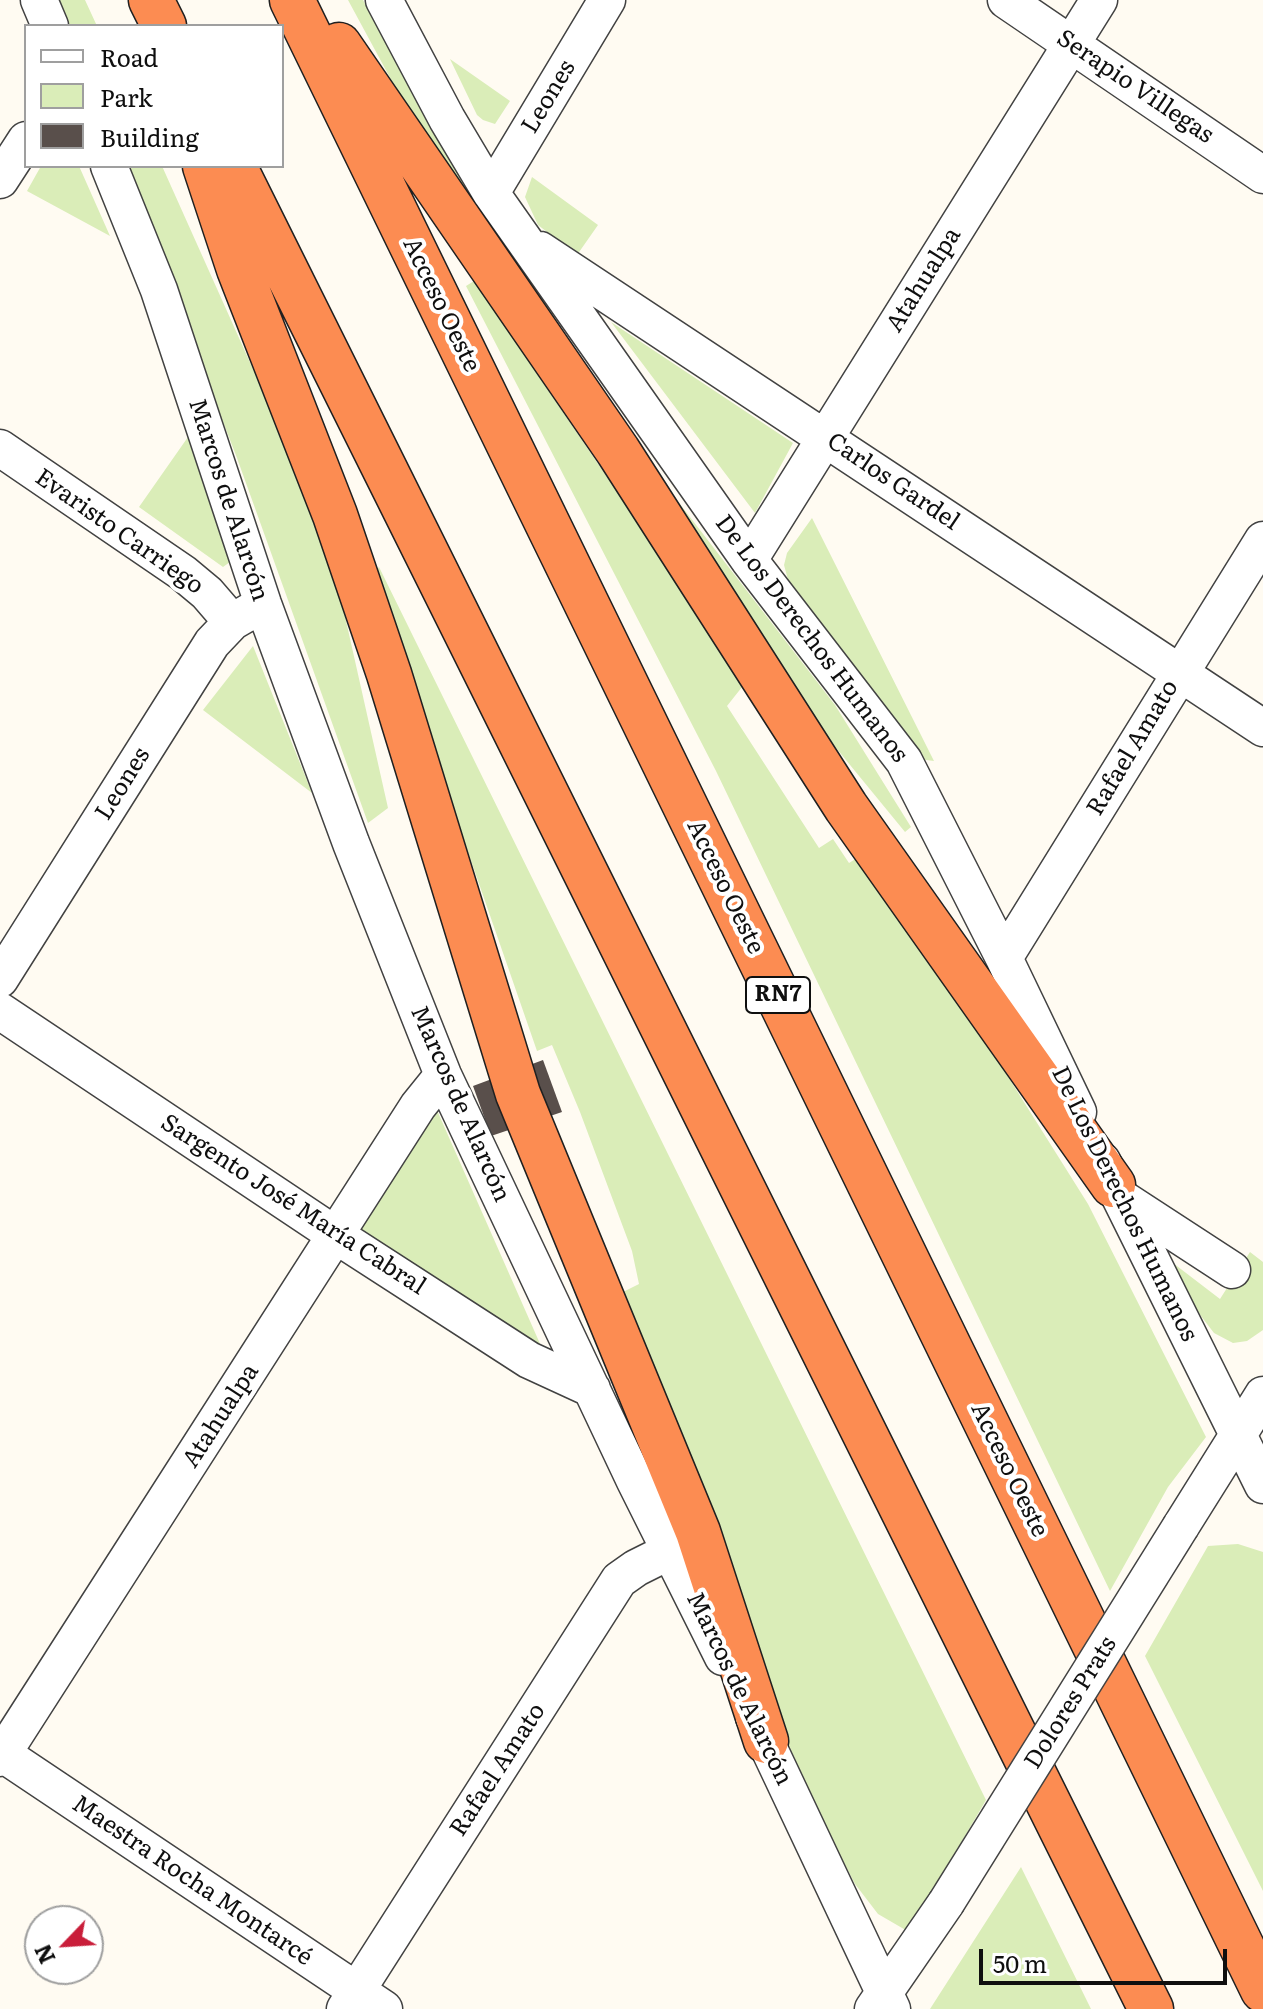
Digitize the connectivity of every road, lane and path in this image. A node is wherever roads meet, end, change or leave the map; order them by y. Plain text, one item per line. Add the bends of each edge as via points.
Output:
1 (39, 0) edge
2 (150, 0) edge
3 (292, 0) edge
4 (308, 0) edge
5 (384, 0) edge
6 (607, 0) edge
7 (1006, 0) edge
8 (1099, 0) edge
9 (49, 24) edge
10 (157, 24) edge
11 (163, 24) edge
12 (1072, 44) junction
13 (24, 143) edge
14 (110, 168) edge
15 (206, 168) edge
16 (235, 168) edge
17 (1263, 175) edge
18 (0, 180) edge
19 (491, 193) junction
20 (522, 238) junction
21 (826, 437) junction
22 (0, 448) edge
23 (1263, 540) edge
24 (749, 560) junction
25 (263, 604) junction
26 (232, 622) junction
27 (1179, 672) junction
28 (1263, 728) edge
29 (1004, 958) junction
30 (0, 979) edge
31 (0, 1011) edge
32 (443, 1075) junction
33 (1116, 1191) junction
34 (337, 1236) junction
35 (1232, 1270) dead end
36 (592, 1389) junction
37 (1263, 1395) edge
38 (1237, 1436) junction
39 (1263, 1485) edge
40 (670, 1551) junction
41 (766, 1741) junction
42 (1, 1755) edge
43 (1263, 1990) edge
44 (361, 2003) edge
45 (883, 2004) edge
46 (1151, 2009) edge

1 - 9 street
2 - 10 highway
2 - 11 highway
3 - 43 highway, Acceso Oeste / RN7
4 - 33 highway via 618,451 846,807
5 - 19 street, De Los Derechos Humanos
6 - 19 street, Leones
7 - 12 street, Serapio Villegas
8 - 12 street, Atahualpa
12 - 17 street, Serapio Villegas
12 - 21 street, Atahualpa
13 - 18 street
14 - 25 street, Marcos de Alarcón via 159,290
15 - 41 highway via 384,660 518,1094 698,1532
16 - 46 highway
19 - 20 street, De Los Derechos Humanos
20 - 21 street, Carlos Gardel
20 - 24 street, De Los Derechos Humanos
21 - 24 street, Atahualpa
21 - 27 street, Carlos Gardel
22 - 26 street, Evaristo Carriego via 183,573
23 - 27 street, Rafael Amato
24 - 29 street, De Los Derechos Humanos via 904,761
25 - 26 street, Leones
25 - 32 street, Marcos de Alarcón
26 - 30 street, Leones via 212,643
27 - 28 street, Carlos Gardel
27 - 29 street, Rafael Amato
29 - 33 street, De Los Derechos Humanos
31 - 34 street, Sargento José María Cabral
32 - 34 street, Atahualpa
32 - 36 street, Marcos de Alarcón
33 - 35 street
33 - 38 street, De Los Derechos Humanos
34 - 36 street, Sargento José María Cabral via 529,1360
34 - 42 street, Atahualpa
36 - 40 street, Marcos de Alarcón
37 - 38 street, Dolores Prats
38 - 39 street, De Los Derechos Humanos
38 - 45 street, Dolores Prats, bridge
40 - 41 street, Marcos de Alarcón
40 - 44 street, Rafael Amato via 619,1580
41 - 45 street, Marcos de Alarcón
42 - 44 street, Maestra Rocha Montarcé

